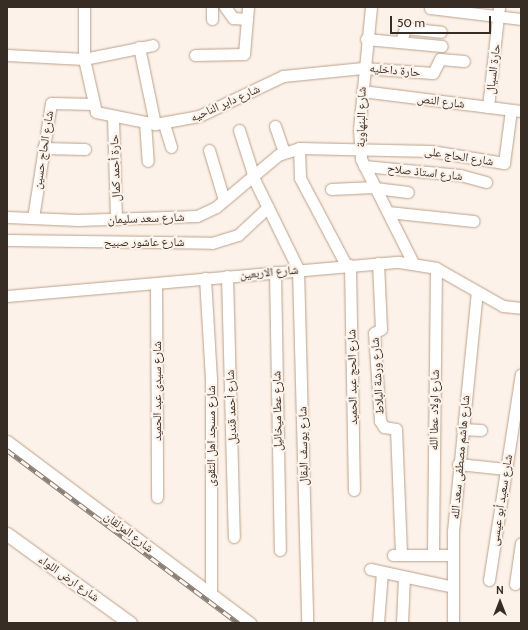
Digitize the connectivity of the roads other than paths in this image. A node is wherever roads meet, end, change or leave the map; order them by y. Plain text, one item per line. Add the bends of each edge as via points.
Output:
1 (84, 7) edge
2 (212, 7) edge
3 (225, 7) edge
4 (248, 7) edge
5 (371, 7) edge
6 (430, 8) dead end
7 (499, 12) edge
8 (248, 18) junction
9 (212, 19) dead end
10 (521, 19) edge
11 (441, 32) dead end
12 (366, 39) junction
13 (401, 42) junction
14 (153, 45) dead end
15 (442, 46) dead end
16 (139, 47) junction
17 (7, 55) edge
18 (195, 56) dead end
19 (84, 59) junction
20 (464, 61) dead end
21 (363, 68) junction
22 (362, 91) junction
23 (94, 104) junction
24 (488, 107) junction
25 (516, 111) edge
26 (113, 117) junction
27 (155, 124) junction
28 (275, 126) dead end
29 (240, 130) dead end
30 (171, 147) dead end
31 (360, 147) junction
32 (44, 148) junction
33 (299, 148) junction
34 (84, 149) dead end
35 (209, 150) dead end
36 (284, 152) junction
37 (148, 161) dead end
38 (364, 166) junction
39 (253, 175) junction
40 (486, 182) dead end
41 (375, 188) junction
42 (330, 189) dead end
43 (408, 192) dead end
44 (224, 200) junction
45 (268, 207) junction
46 (388, 212) junction
47 (7, 217) edge
48 (33, 218) junction
49 (116, 219) junction
50 (474, 221) dead end
51 (7, 240) edge
52 (378, 263) junction
53 (413, 263) junction
54 (348, 265) junction
55 (436, 268) junction
56 (298, 269) junction
57 (274, 272) junction
58 (227, 276) junction
59 (206, 278) junction
60 (156, 284) junction
61 (477, 292) junction
62 (7, 296) edge
63 (521, 308) edge
64 (521, 374) edge
65 (462, 429) junction
66 (481, 430) dead end
67 (7, 441) edge
68 (458, 464) junction
69 (506, 469) junction
70 (354, 490) dead end
71 (157, 498) dead end
72 (7, 534) edge
73 (234, 537) dead end
74 (521, 543) edge
75 (280, 550) dead end
76 (433, 553) junction
77 (453, 555) junction
78 (370, 569) dead end
79 (382, 572) junction
80 (404, 576) junction
81 (489, 580) dead end
82 (515, 584) dead end
83 (453, 587) junction
84 (210, 594) junction
85 (130, 623) edge
86 (250, 623) edge
87 (306, 623) edge
88 (378, 623) edge
89 (402, 623) edge
90 (453, 623) edge

1 - 19 street
2 - 9 street
3 - 8 street via 234,18
4 - 8 street
5 - 12 street, شارع البنهاوية
6 - 7 street
7 - 10 street
7 - 24 street, حارة السيال
8 - 18 street via 244,54
11 - 13 street via 405,28
12 - 13 street
12 - 21 street, شارع البنهاوية
13 - 15 street
14 - 16 street
16 - 19 street
16 - 27 street
17 - 19 street
19 - 23 street
20 - 21 street, حارة داخليه via 440,59 433,73
21 - 22 street, شارع البنهاوية
21 - 27 street, شارع داير الناحيه via 283,76 199,116
22 - 24 street, شارع النص
22 - 31 street, شارع البنهاوية
23 - 26 street, شارع داير الناحيه via 98,114
23 - 32 street, شارع الحاج حسين via 51,102
24 - 25 street, شارع النص
25 - 31 street, شارع الحاج على via 504,163 431,151
26 - 27 street, شارع داير الناحيه
26 - 49 street, حارة أحمد كمال
27 - 30 street
27 - 37 street
28 - 36 street
29 - 39 street
31 - 33 street, شارع سعد سليمان
31 - 38 street, شارع البنهاوية
32 - 34 street
32 - 48 street, شارع الحاج حسين
33 - 36 street, شارع سعد سليمان
33 - 54 street via 300,178
35 - 44 street
36 - 39 street, شارع سعد سليمان
38 - 40 street, شارع استاذ صلاح via 460,175
38 - 41 street, شارع البنهاوية
39 - 44 street, شارع سعد سليمان
39 - 45 street
41 - 42 street
41 - 43 street
41 - 46 street, شارع البنهاوية
44 - 49 street, شارع سعد سليمان via 197,216
45 - 51 street, شارع عاشور صبيح via 238,235 212,243
45 - 56 street
46 - 50 street
46 - 53 street, شارع البنهاوية
47 - 48 street, شارع سعد سليمان
48 - 49 street, شارع سعد سليمان
52 - 53 street, شارع الاربعين
52 - 54 street, شارع الاربعين
52 - 76 street, شارع ورشة البلاط via 381,328 374,333 380,421 384,427 396,429 397,554
53 - 55 street, شارع الاربعين
54 - 56 street, شارع الاربعين
54 - 70 street, شارع الحج عبد الحميد
55 - 61 street, شارع الاربعين
55 - 76 street, شارع اولاد عطا الله
56 - 57 street, شارع الاربعين
56 - 87 street, شارع يوسف البقال
57 - 58 street, شارع الاربعين
57 - 75 street, شارع عطا ميخائيل
58 - 59 street, شارع الاربعين
58 - 73 street, شارع أحمد قنديل
59 - 60 street, شارع الاربعين
59 - 84 street, شارع مسجد اهل التقوى via 210,379
60 - 62 street, شارع الاربعين
60 - 71 street, شارع سيدى عبد الحميد
61 - 63 street, شارع الاربعين via 503,306
61 - 65 street, شارع هاشم مصطفى سعد الله
64 - 69 street, شارع سعيد أبو عيسى
65 - 66 street
65 - 68 street, شارع هاشم مصطفى سعد الله
67 - 84 street, شارع المزلقان
68 - 69 street
68 - 77 street, شارع هاشم مصطفى سعد الله
69 - 81 street, شارع سعيد أبو عيسى
72 - 85 street, شارع ارض اللواء
74 - 82 street
76 - 77 street
77 - 83 street, شارع هاشم مصطفى سعد الله
78 - 79 street
79 - 80 street
79 - 88 street
80 - 83 street
80 - 89 street
83 - 90 street, شارع هاشم مصطفى سعد الله
84 - 86 street, شارع المزلقان

